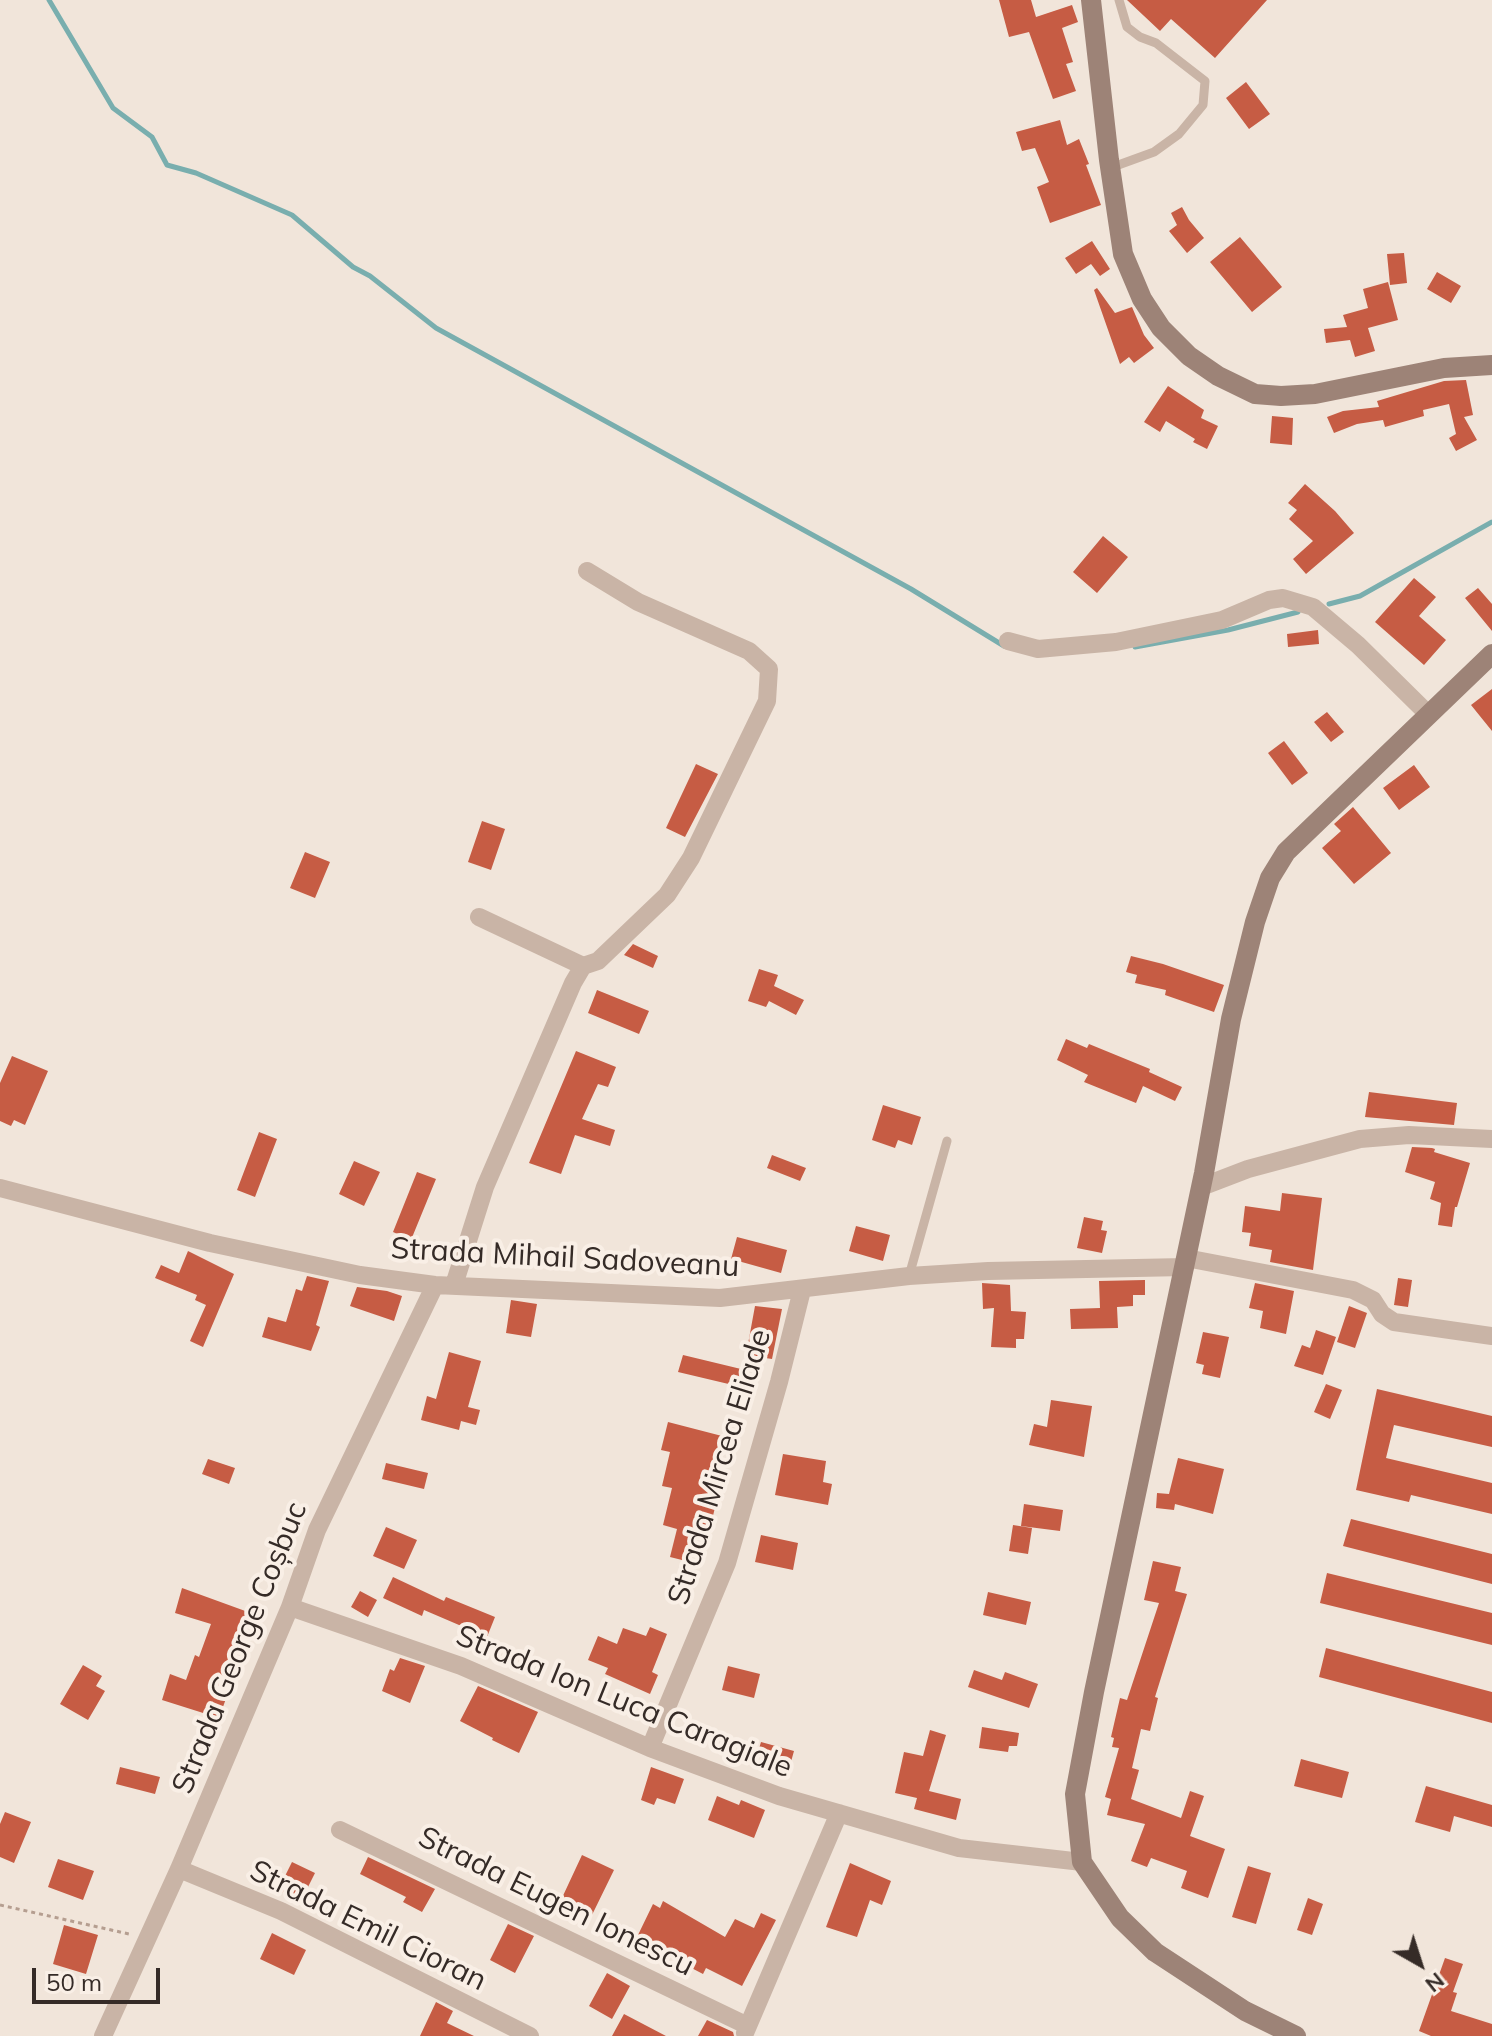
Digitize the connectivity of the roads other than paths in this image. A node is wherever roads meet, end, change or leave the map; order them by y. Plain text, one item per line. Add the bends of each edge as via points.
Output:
1 (1091, 0) edge
2 (1119, 0) edge
3 (1110, 168) junction
4 (1492, 365) edge
5 (587, 571) dead end
6 (1008, 641) dead end
7 (1492, 654) edge
8 (1429, 715) junction
9 (479, 917) dead end
10 (583, 966) junction
11 (1492, 1139) edge
12 (947, 1141) dead end
13 (1201, 1187) junction
14 (0, 1188) edge
15 (1185, 1262) junction
16 (909, 1276) junction
17 (435, 1285) junction
18 (454, 1285) junction
19 (802, 1290) junction
20 (1492, 1336) edge
21 (290, 1607) junction
22 (650, 1748) junction
23 (839, 1813) junction
24 (340, 1830) dead end
25 (1082, 1862) junction
26 (179, 1869) junction
27 (746, 2031) edge
28 (103, 2036) edge
29 (530, 2036) edge
30 (1296, 2036) edge

1 - 3 main road
2 - 3 lane via 1127,27 1205,81 1203,105 1179,134 1154,152
3 - 4 main road via 1123,254 1142,299 1161,328 1218,376 1255,394 1281,396 1444,368
5 - 10 street via 638,602 749,651 769,669 767,701 691,858 667,895 598,961
6 - 8 street via 1038,649 1116,642 1222,620 1283,598 1313,607
7 - 8 main road
8 - 13 main road via 1286,852 1270,878 1231,1019
9 - 10 street
10 - 18 street via 485,1187
11 - 13 street via 1360,1139
12 - 16 lane
13 - 15 main road
14 - 17 street, Strada Mihail Sadoveanu via 210,1243
15 - 16 street, Strada Mihail Sadoveanu
15 - 20 street, Strada Mihail Sadoveanu via 1353,1290 1373,1300 1394,1322
15 - 25 main road via 1075,1794
16 - 19 street, Strada Mihail Sadoveanu
17 - 18 street, Strada Mihail Sadoveanu
17 - 21 street, Strada George Coșbuc via 317,1530
18 - 19 street, Strada Mihail Sadoveanu via 700,1298
19 - 22 street, Strada Mircea Eliade via 727,1563
21 - 22 street, Strada Ion Luca Caragiale via 461,1666
21 - 26 street, Strada George Coșbuc
22 - 23 street, Strada Ion Luca Caragiale
23 - 25 street, Strada Ion Luca Caragiale via 959,1848
23 - 27 street
24 - 27 street, Strada Eugen Ionescu
25 - 30 main road via 1120,1918 1155,1952 1245,2011
26 - 28 street, Strada George Coșbuc
26 - 29 street, Strada Emil Cioran via 281,1911

